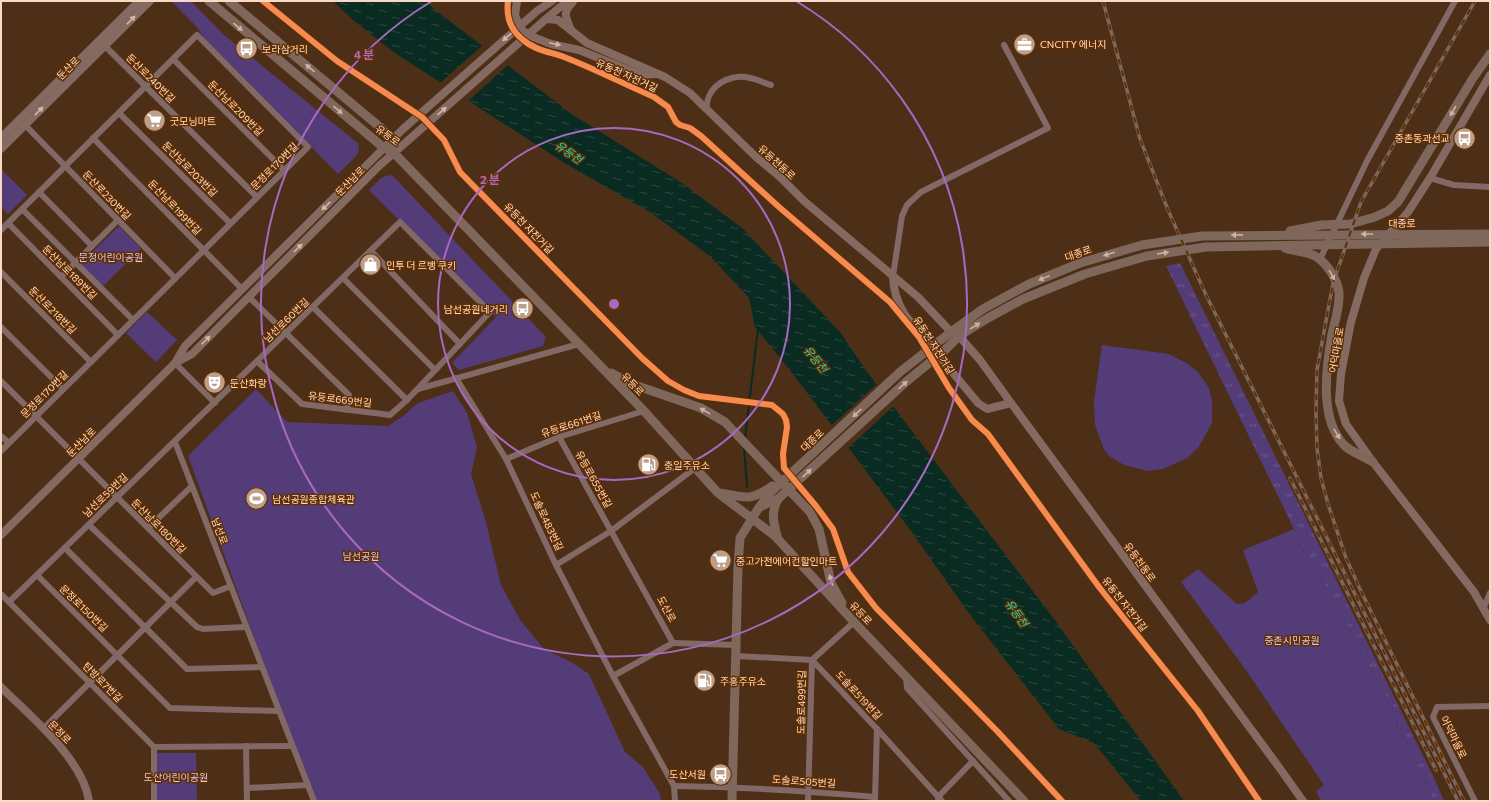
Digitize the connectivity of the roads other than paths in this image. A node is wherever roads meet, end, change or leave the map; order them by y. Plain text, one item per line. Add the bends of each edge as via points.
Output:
1 (139, 1) edge
2 (150, 1) edge
3 (209, 1) edge
4 (229, 1) edge
5 (517, 1) edge
6 (552, 1) edge
7 (573, 1) edge
8 (1455, 1) edge
9 (546, 19) junction
10 (572, 32) junction
11 (102, 43) junction
12 (1004, 45) dead end
13 (1490, 54) edge
14 (173, 59) junction
15 (658, 74) junction
16 (1490, 75) edge
17 (771, 85) dead end
18 (145, 86) junction
19 (706, 109) junction
20 (119, 113) junction
21 (25, 125) junction
22 (1, 138) edge
23 (93, 138) junction
24 (392, 140) junction
25 (384, 148) junction
26 (1, 149) edge
27 (394, 153) junction
28 (65, 166) junction
29 (284, 170) junction
30 (1430, 178) junction
31 (1490, 186) edge
32 (39, 192) junction
33 (257, 197) junction
34 (22, 209) junction
35 (118, 220) junction
36 (8, 223) junction
37 (230, 223) junction
38 (1393, 228) junction
39 (1490, 228) edge
40 (1, 230) edge
41 (1490, 234) edge
42 (1276, 240) junction
43 (1490, 243) edge
44 (92, 246) junction
45 (1376, 249) junction
46 (203, 250) junction
47 (371, 251) junction
48 (1322, 255) dead end
49 (75, 262) junction
50 (1, 272) edge
51 (893, 276) junction
52 (61, 277) junction
53 (175, 278) junction
54 (343, 278) junction
55 (242, 289) junction
56 (249, 297) junction
57 (313, 307) junction
58 (490, 312) joint
59 (133, 320) junction
60 (1, 327) edge
61 (286, 334) junction
62 (955, 334) junction
63 (118, 335) junction
64 (460, 344) junction
65 (578, 344) junction
66 (257, 361) junction
67 (91, 362) junction
68 (175, 363) junction
69 (603, 369) junction
70 (436, 370) junction
71 (456, 378) junction
72 (1, 381) edge
73 (63, 389) junction
74 (418, 389) junction
75 (407, 400) junction
76 (215, 402) junction
77 (1011, 403) junction
78 (347, 410) junction
79 (644, 411) junction
80 (36, 416) junction
81 (1, 436) edge
82 (559, 437) junction
83 (175, 442) junction
84 (9, 443) junction
85 (1, 451) edge
86 (78, 459) junction
87 (506, 459) junction
88 (1373, 462) junction
89 (799, 467) junction
90 (695, 468) junction
91 (192, 486) junction
92 (718, 493) junction
93 (117, 497) junction
94 (778, 499) junction
95 (758, 509) junction
96 (752, 518) junction
97 (89, 525) junction
98 (148, 528) junction
99 (611, 531) junction
100 (1, 536) edge
101 (778, 539) junction
102 (65, 548) junction
103 (556, 565) junction
104 (37, 575) junction
105 (196, 577) junction
106 (230, 586) junction
107 (1490, 593) edge
108 (1, 594) edge
109 (9, 602) junction
110 (170, 602) junction
111 (1487, 607) edge
112 (848, 615) junction
113 (1490, 620) edge
114 (854, 622) junction
115 (246, 627) junction
116 (145, 628) junction
117 (673, 643) junction
118 (736, 645) junction
119 (118, 654) junction
120 (736, 656) junction
121 (812, 660) junction
122 (262, 667) junction
123 (613, 676) junction
124 (906, 676) junction
125 (89, 682) junction
126 (1, 687) edge
127 (1490, 706) edge
128 (278, 711) junction
129 (43, 729) junction
130 (877, 729) junction
131 (246, 746) junction
132 (292, 746) junction
133 (154, 747) junction
134 (973, 761) junction
135 (308, 785) junction
136 (674, 786) junction
137 (732, 787) junction
138 (247, 788) junction
139 (809, 791) junction
140 (875, 799) edge
141 (940, 799) edge
142 (89, 801) edge
143 (154, 801) edge
144 (247, 801) edge
145 (314, 801) edge
146 (675, 801) edge
147 (732, 801) edge
148 (808, 801) edge
149 (1009, 801) edge
150 (1024, 801) edge
151 (1303, 801) edge
152 (1475, 801) edge

1 - 11 main road, 둔산로
11 -> 2 main road, 둔산로
3 -> 25 main road, 유등로
24 -> 4 main road, 유등로
5 -> 15 main road via 515,16 521,29 528,35 551,44 579,50 641,75
6 -> 24 main road, 둔산남로 via 537,11
7 - 9 main road, 둔산남로 via 560,7
7 - 10 main road via 565,14
8 - 48 street via 1368,159
9 - 10 main road, 유등천동로 via 558,20
27 -> 9 main road, 둔산남로
10 - 15 main road, 유등천동로 via 587,43
11 - 18 street, 둔산로240번길
21 -> 11 main road, 둔산로
11 - 22 main road, 둔산로
12 - 51 street via 1048,128 921,192 912,200 902,216
13 -> 42 main road via 1410,184 1398,202 1388,211 1350,224 1321,225
14 - 18 street, 문정로170번길
14 - 29 street, 둔산남로209번길
14 - 29 street, 문정로170번길 via 197,35 203,41 308,147
15 - 19 main road, 유등천동로 via 690,93
16 - 30 main road, 어덕마을로
17 - 19 street via 736,76 724,80 709,97
18 - 20 street, 문정로170번길
18 - 33 street, 둔산로240번길
19 - 51 main road, 유등천동로 via 804,201
20 - 23 street, 문정로170번길
20 - 37 street, 둔산남로203번길
21 - 26 main road, 둔산로
21 - 28 street, 둔산로230번길
23 - 28 street, 문정로170번길
23 - 46 street, 둔산남로199번길
24 - 25 main road, 둔산남로
24 - 27 main road
25 - 27 main road, 유등로
25 -> 55 main road, 둔산남로
56 -> 27 main road, 둔산남로
27 - 65 main road, 유등로
28 - 32 street, 문정로170번길
28 - 35 street, 둔산로230번길
29 - 33 street, 문정로170번길
30 - 31 street via 1454,185
30 - 38 main road, 어덕마을로 via 1408,212
32 - 34 street, 문정로170번길
32 - 44 street
33 - 37 street, 문정로170번길
34 - 36 street, 문정로170번길
34 - 49 street
35 - 44 street
35 - 53 street, 둔산로230번길
36 - 40 street, 문정로170번길
36 - 52 street, 둔산남로189번길
37 - 46 street, 문정로170번길
38 - 39 main road
38 - 45 main road, 어덕마을로
41 -> 42 main road, 대종로
42 - 43 main road, 대종로
62 -> 42 main road, 대종로 via 1023,300 1084,274 1147,256 1206,246
42 -> 62 main road, 대종로 via 1202,236 1142,245 1080,263 1029,284 983,309
42 -> 88 main road via 1289,249 1306,252 1317,258 1325,264 1336,282 1339,293 1328,364 1328,415 1344,446
43 - 45 main road
44 - 49 street
45 - 88 main road, 어덕마을로 via 1351,322 1341,374 1339,401 1346,424
46 - 53 street, 문정로170번길
46 - 55 street, 둔산남로199번길
47 - 54 street, 남선로60번길
47 - 58 street, 남선로60번길 via 400,222
47 - 64 street
49 - 52 street
49 - 59 street
50 - 67 street, 둔산로218번길
51 - 62 main road, 유등천동로
51 - 77 main road via 893,289 905,315 978,403 988,409
52 - 63 street, 둔산남로189번길
53 - 59 street, 문정로170번길
54 - 57 street, 남선로60번길
54 - 70 street
55 - 68 main road, 둔산남로 via 185,346
56 - 61 street
68 -> 56 main road, 둔산남로 via 192,354
57 - 61 street, 남선로60번길
57 - 75 street
58 - 64 street, 유등로669번길
59 - 63 street, 문정로170번길
60 - 73 street
61 - 66 street, 남선로60번길
61 - 78 street via 349,395
62 - 77 main road, 유등천동로 via 980,360
62 -> 89 main road, 대종로 via 939,342 900,372
94 -> 62 main road, 대종로 via 907,381 945,350
63 - 67 street, 문정로170번길
64 - 70 street, 유등로669번길
65 - 69 main road, 유등로
65 - 71 street, 유등로669번길
66 - 76 street, 남선로60번길
66 - 78 street, 유등로669번길 via 302,404
67 - 73 street, 문정로170번길
68 - 76 street
68 - 86 main road, 둔산남로
69 - 79 main road, 유등로
112 -> 69 main road via 831,583 819,529 810,512 725,422 701,408 632,384
70 - 74 street, 유등로669번길
71 - 74 street, 유등로669번길
71 - 87 street, 도솔로483번길
72 - 80 street, 둔산남로180번길
73 - 80 street, 문정로170번길
74 - 75 street, 유등로669번길
75 - 78 street, 유등로669번길 via 390,415
76 - 83 street, 남선로59번길
77 - 151 main road, 유등천동로
79 - 82 street, 유등로661번길
79 - 90 main road, 유등로
80 - 84 street, 문정로170번길
80 - 86 street, 둔산남로180번길
81 - 84 street
82 - 87 street, 유등로661번길
82 - 99 street, 유등로655번길
83 - 91 street, 남선로
83 - 93 street, 남선로59번길
84 - 85 street, 문정로170번길
86 - 93 street, 둔산남로180번길
86 - 100 main road, 둔산남로
87 - 103 street, 도솔로483번길
88 - 111 main road, 어덕마을로
89 - 92 main road via 757,496 746,498
89 - 95 main road, 대종로 via 770,493
90 - 92 main road, 유등로
90 - 99 street
91 - 98 street
91 - 106 street, 남선로
92 - 96 main road, 유등로
93 - 97 street, 남선로59번길
93 - 98 street, 둔산남로180번길
94 - 95 main road, 대종로
94 - 101 main road via 774,507 774,525
95 - 96 main road, 대종로
96 - 101 main road, 유등로
96 - 118 main road via 740,538
97 - 102 street, 남선로59번길
97 - 110 street
98 - 105 street, 둔산남로180번길
99 - 103 street
99 - 117 street, 도산로
101 - 112 main road, 유등로
102 - 104 street, 남선로59번길
102 - 116 street
103 - 123 street, 도솔로483번길
104 - 109 street, 남선로59번길
104 - 119 street, 문정로150번길
105 - 106 street, 둔산남로180번길 via 213,593
105 - 110 street
106 - 115 street, 남선로
107 - 111 street
108 - 109 street, 탄방로7번길
109 - 125 street, 탄방로7번길
110 - 115 street via 203,630
110 - 116 street
111 - 113 main road, 어덕마을로
112 - 114 main road, 유등로
114 - 121 street, 도솔로499번길
114 - 124 main road, 유등로
115 - 122 street, 남선로
116 - 119 street
116 - 122 street via 187,669
117 - 118 street
117 - 123 street
118 - 120 main road
119 - 125 street
119 - 128 street via 170,708
120 - 121 street
120 - 137 main road
121 - 130 street, 도솔로519번길
121 - 139 street, 도솔로499번길
122 - 128 street, 남선로
123 - 136 street, 도솔로483번길
124 - 134 street via 907,688
124 - 150 main road, 유등로
125 - 129 street
125 - 133 street, 탄방로7번길
126 - 129 main road, 문정로
127 - 152 street, 어덕마을로 via 1437,707 1433,717
128 - 132 street, 남선로
129 - 142 main road, 문정로 via 74,764 86,787
130 - 140 street, 도솔로505번길
130 - 141 street, 도솔로519번길
131 - 132 street
131 - 133 street
131 - 138 street
132 - 135 street, 남선로
133 - 143 street
134 - 141 street
134 - 149 street
135 - 138 street
135 - 145 street, 남선로
136 - 137 street, 도솔로505번길
136 - 146 street, 도솔로483번길
137 - 139 street, 도솔로505번길
137 - 147 main road
138 - 144 street
139 - 140 street, 도솔로505번길
139 - 148 street, 도솔로499번길

